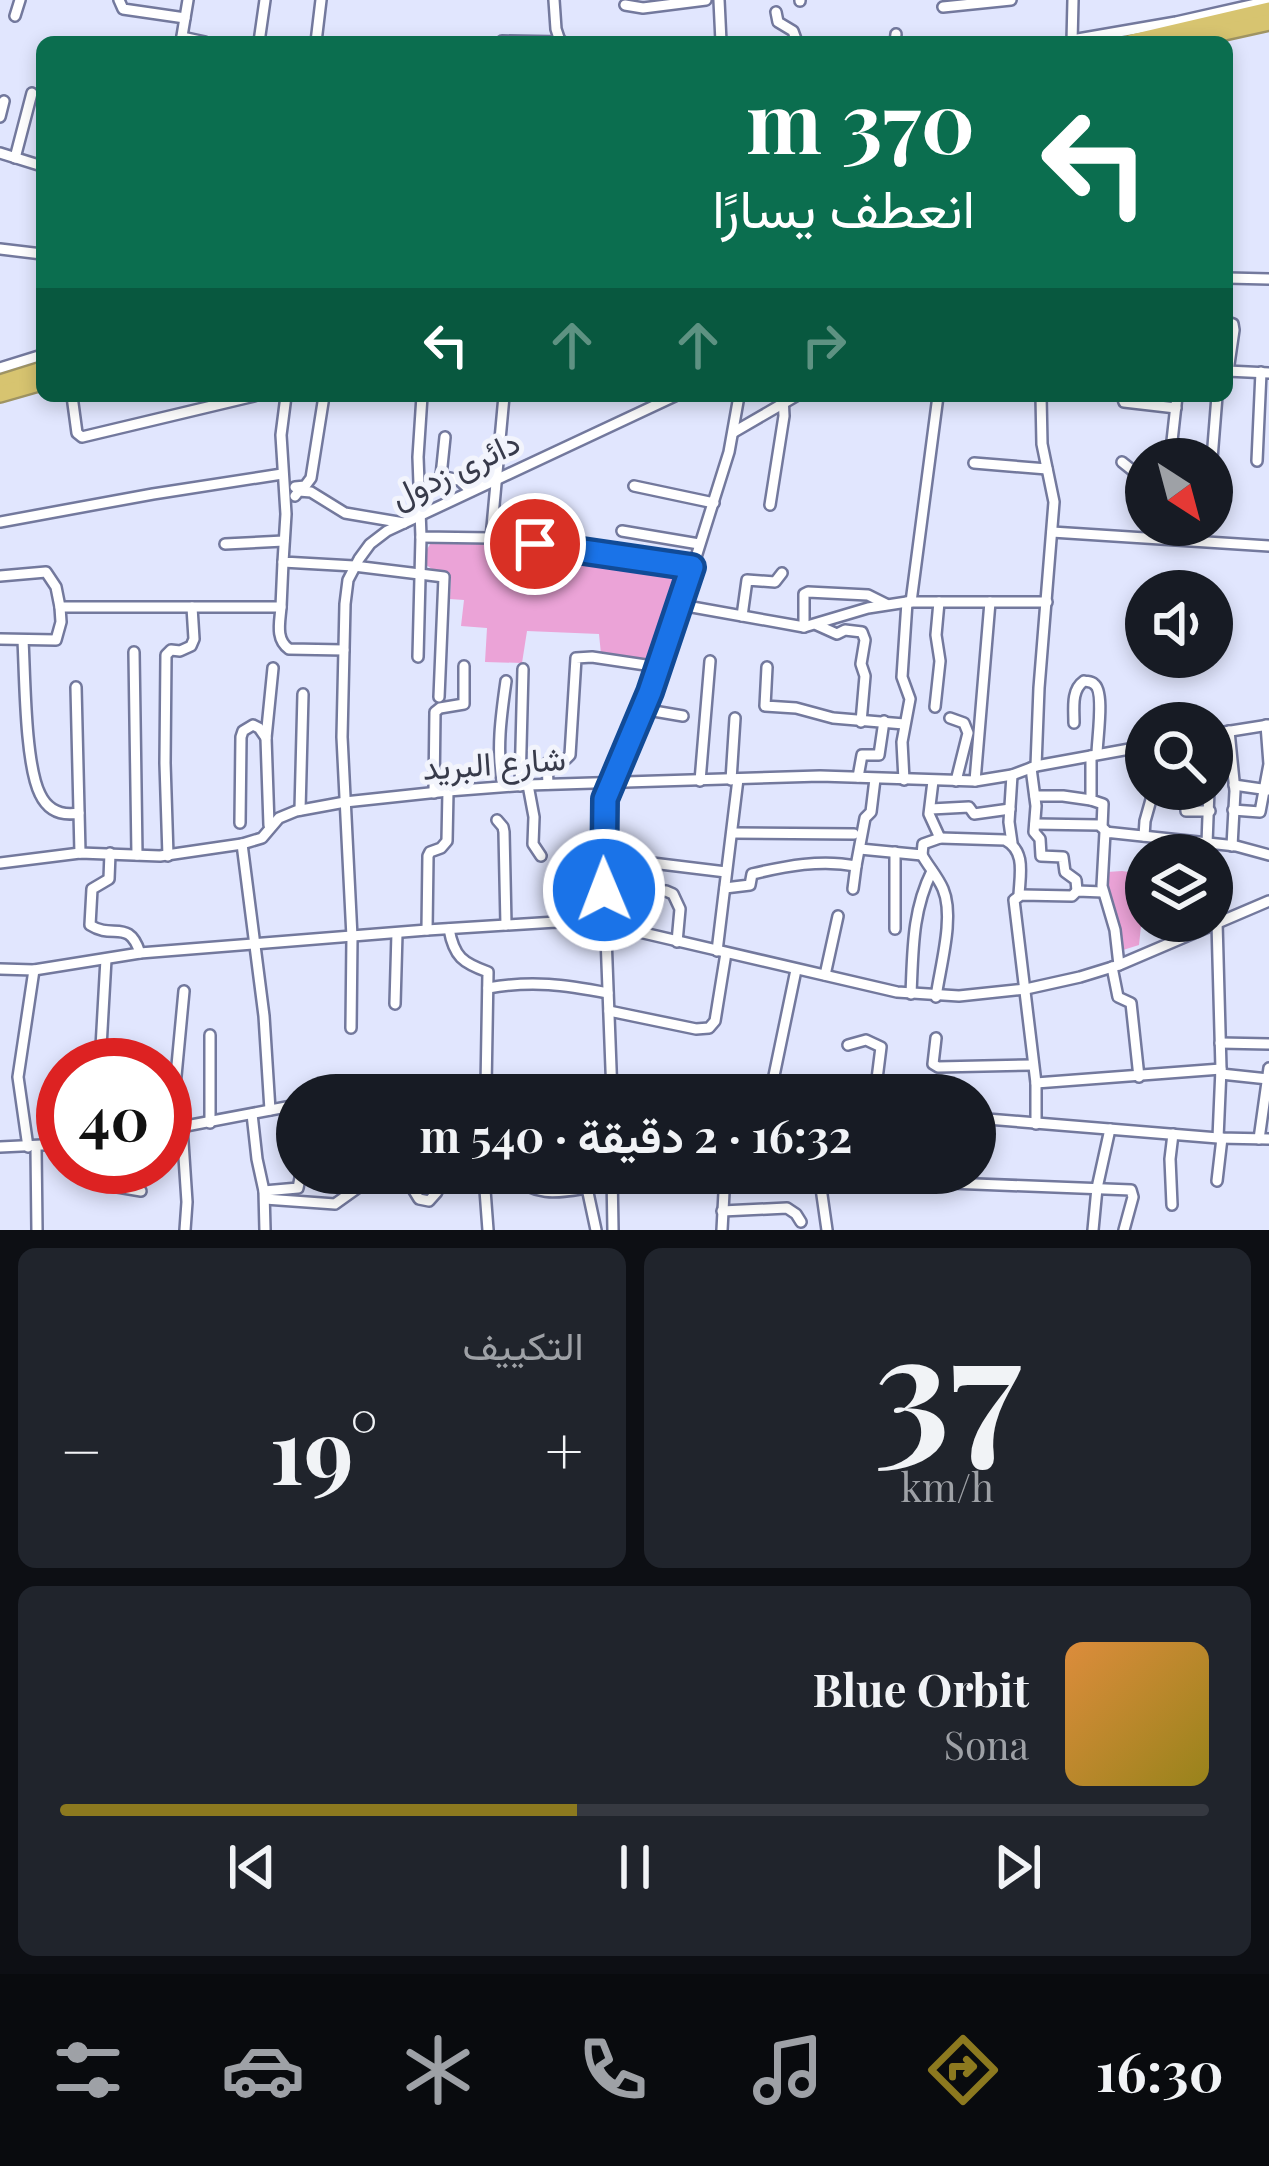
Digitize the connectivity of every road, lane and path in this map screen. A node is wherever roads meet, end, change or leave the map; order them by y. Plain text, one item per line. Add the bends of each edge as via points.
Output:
1 (20, 0) edge
2 (119, 0) edge
3 (188, 0) edge
4 (266, 0) edge
5 (321, 0) edge
6 (554, 0) edge
7 (706, 0) edge
8 (719, 0) edge
9 (1011, 0) edge
10 (1073, 0) edge
11 (1212, 0) edge
12 (1269, 1) edge
13 (625, 5) dead end
14 (148, 6) edge
15 (943, 7) dead end
16 (1269, 10) edge
17 (776, 12) dead end
18 (15, 16) dead end
19 (185, 19) junction
20 (1269, 22) edge
21 (1222, 27) edge
22 (182, 36) edge
23 (260, 36) edge
24 (317, 36) edge
25 (560, 36) edge
26 (721, 36) edge
27 (795, 36) edge
28 (1072, 36) edge
29 (1126, 36) edge
30 (1168, 36) edge
31 (32, 93) dead end
32 (4, 101) dead end
33 (0, 117) edge
34 (0, 153) edge
35 (15, 158) junction
36 (36, 164) edge
37 (0, 249) edge
38 (36, 253) edge
39 (1233, 278) edge
40 (1269, 279) edge
41 (36, 358) edge
42 (0, 368) edge
43 (1233, 371) edge
44 (36, 372) edge
45 (1265, 373) edge
46 (0, 382) edge
47 (36, 384) edge
48 (0, 394) edge
49 (73, 402) edge
50 (229, 402) edge
51 (285, 402) edge
52 (323, 402) edge
53 (422, 402) edge
54 (503, 402) edge
55 (662, 402) edge
56 (738, 402) edge
57 (779, 402) edge
58 (784, 402) edge
59 (937, 402) edge
60 (1042, 402) edge
61 (1123, 402) edge
62 (1177, 402) edge
63 (1217, 402) edge
64 (734, 432) junction
65 (445, 436) dead end
66 (1173, 438) edge
67 (1214, 438) edge
68 (1257, 461) dead end
69 (1122, 462) dead end
70 (974, 463) dead end
71 (1125, 464) edge
72 (1047, 469) junction
73 (282, 474) junction
74 (496, 480) junction
75 (634, 486) dead end
76 (284, 488) junction
77 (471, 491) junction
78 (295, 496) dead end
79 (714, 503) junction
80 (770, 505) dead end
81 (421, 515) junction
82 (0, 522) edge
83 (404, 523) junction
84 (622, 531) dead end
85 (1052, 532) junction
86 (1125, 536) edge
87 (421, 537) junction
88 (490, 538) junction
89 (284, 541) junction
90 (1233, 543) edge
91 (225, 544) dead end
92 (699, 544) junction
93 (1269, 546) edge
94 (283, 562) junction
95 (354, 566) junction
96 (692, 567) junction
97 (782, 573) dead end
98 (422, 574) junction
99 (0, 576) edge
100 (909, 602) junction
101 (939, 602) junction
102 (991, 602) junction
103 (1047, 602) junction
104 (886, 604) junction
105 (681, 605) junction
106 (60, 607) junction
107 (192, 607) junction
108 (281, 607) junction
109 (742, 616) junction
110 (817, 626) junction
111 (804, 627) junction
112 (0, 639) edge
113 (23, 640) junction
114 (344, 650) junction
115 (134, 652) dead end
116 (418, 657) dead end
117 (710, 661) dead end
118 (464, 666) dead end
119 (767, 667) dead end
120 (273, 668) dead end
121 (658, 668) junction
122 (523, 669) dead end
123 (506, 681) dead end
124 (76, 687) dead end
125 (303, 694) dead end
126 (440, 697) dead end
127 (934, 707) dead end
128 (642, 709) junction
129 (683, 716) dead end
130 (735, 718) dead end
131 (950, 718) dead end
132 (861, 722) junction
133 (884, 722) junction
134 (1074, 723) dead end
135 (904, 724) junction
136 (1267, 725) edge
137 (1233, 730) edge
138 (266, 738) junction
139 (1125, 750) edge
140 (1094, 755) junction
141 (1034, 767) junction
142 (1012, 775) junction
143 (858, 777) junction
144 (875, 778) junction
145 (734, 779) junction
146 (1233, 779) edge
147 (904, 780) junction
148 (700, 781) junction
149 (933, 781) junction
150 (956, 781) junction
151 (975, 781) junction
152 (612, 783) junction
153 (548, 784) junction
154 (524, 786) junction
155 (503, 787) junction
156 (1267, 789) edge
157 (448, 791) junction
158 (1234, 791) junction
159 (434, 793) junction
160 (1035, 796) junction
161 (1091, 800) junction
162 (345, 802) junction
163 (931, 809) junction
164 (1010, 809) junction
165 (300, 810) junction
166 (1186, 810) edge
167 (1233, 810) junction
168 (1210, 812) joint
169 (80, 813) junction
170 (497, 820) dead end
171 (240, 824) dead end
172 (1035, 824) junction
173 (269, 829) junction
174 (1105, 829) junction
175 (733, 833) junction
176 (854, 834) dead end
177 (1133, 834) edge
178 (1208, 834) edge
179 (1232, 834) edge
180 (940, 838) junction
181 (1012, 843) junction
182 (242, 844) junction
183 (1233, 846) edge
184 (860, 849) junction
185 (896, 852) junction
186 (110, 853) junction
187 (80, 854) junction
188 (137, 855) junction
189 (922, 855) junction
190 (1269, 855) edge
191 (168, 856) junction
192 (541, 856) dead end
193 (603, 856) junction
194 (0, 863) edge
195 (856, 866) junction
196 (932, 871) junction
197 (726, 872) junction
198 (622, 887) dead end
199 (725, 888) junction
200 (853, 889) dead end
201 (1077, 891) junction
202 (1103, 892) junction
203 (1019, 895) junction
204 (1269, 901) edge
205 (838, 916) dead end
206 (1233, 916) edge
207 (506, 925) junction
208 (605, 925) junction
209 (449, 929) junction
210 (895, 929) dead end
211 (427, 930) junction
212 (397, 933) junction
213 (352, 937) junction
214 (676, 942) junction
215 (1171, 942) edge
216 (1217, 942) edge
217 (256, 944) junction
218 (721, 952) junction
219 (140, 953) junction
220 (106, 959) junction
221 (1116, 966) junction
222 (0, 969) edge
223 (34, 970) junction
224 (796, 970) junction
225 (825, 975) junction
226 (488, 988) junction
227 (1026, 989) junction
228 (184, 991) dead end
229 (608, 993) junction
230 (910, 994) junction
231 (936, 997) junction
232 (395, 1004) dead end
233 (609, 1011) junction
234 (351, 1028) dead end
235 (210, 1035) dead end
236 (102, 1038) edge
237 (180, 1038) edge
238 (935, 1038) dead end
239 (1220, 1043) junction
240 (1269, 1044) edge
241 (848, 1046) dead end
242 (1033, 1065) junction
243 (1269, 1068) edge
244 (1221, 1072) junction
245 (492, 1074) edge
246 (611, 1074) edge
247 (774, 1074) edge
248 (877, 1074) edge
249 (1139, 1077) junction
250 (1268, 1079) edge
251 (1036, 1083) junction
252 (276, 1109) edge
253 (269, 1110) junction
254 (252, 1114) junction
255 (996, 1120) edge
256 (210, 1123) junction
257 (1036, 1124) junction
258 (192, 1125) edge
259 (1110, 1129) junction
260 (1173, 1134) junction
261 (1220, 1138) junction
262 (1264, 1139) edge
263 (0, 1147) edge
264 (32, 1147) junction
265 (36, 1147) edge
266 (1217, 1181) dead end
267 (996, 1185) edge
268 (1097, 1188) junction
269 (276, 1193) edge
270 (185, 1194) edge
271 (349, 1194) edge
272 (485, 1194) edge
273 (588, 1194) edge
274 (613, 1194) edge
275 (723, 1194) edge
276 (822, 1194) edge
277 (265, 1195) junction
278 (1172, 1205) dead end
279 (722, 1211) junction
280 (801, 1222) dead end
281 (37, 1230) edge
282 (185, 1230) edge
283 (265, 1230) edge
284 (488, 1230) edge
285 (596, 1230) edge
286 (614, 1230) edge
287 (722, 1230) edge
288 (827, 1230) edge
289 (1093, 1230) edge
290 (1124, 1230) edge

1 - 18 street
2 - 14 street via 123,8
3 - 19 street
4 - 23 street
5 - 24 street
6 - 25 street
7 - 13 street
8 - 26 street
9 - 15 street
10 - 28 street
11 - 21 street
12 - 21 street
14 - 19 street
16 - 21 highway
17 - 27 street
19 - 22 street
20 - 21 highway
21 - 29 street
21 - 30 highway
31 - 35 street
32 - 33 street
34 - 35 street
35 - 36 street
37 - 38 street
39 - 40 street
41 - 42 street
43 - 45 street
44 - 46 highway
45 - 68 street
47 - 48 highway
49 - 50 street via 82,437
51 - 73 street
52 - 76 street via 309,483
53 - 81 street
54 - 74 street
55 - 74 street, دائرى زدول
56 - 64 street
57 - 64 street
58 - 80 street
59 - 100 street
60 - 72 street
61 - 62 street
62 - 66 street
63 - 67 street
64 - 79 street
65 - 77 street via 441,476
69 - 71 street
70 - 72 street
72 - 85 street
73 - 76 street
73 - 82 street
74 - 77 street, دائرى زدول
74 - 88 street
75 - 79 street
76 - 89 street
77 - 81 street, دائرى زدول
78 - 83 street via 308,491 345,513
79 - 92 street
81 - 83 street, دائرى زدول
81 - 87 street
83 - 95 street, دائرى زدول via 377,538
84 - 92 street
85 - 86 street
85 - 103 street
87 - 88 street
87 - 98 street
88 - 96 street
89 - 91 street
89 - 94 street
90 - 93 street
92 - 96 street
94 - 95 street
94 - 108 street
95 - 98 street
95 - 114 street
96 - 105 street
97 - 109 street via 775,582 748,580
98 - 116 street
98 - 126 street via 444,577
99 - 106 street via 46,572
100 - 101 street
100 - 104 street
100 - 135 street
101 - 102 street
101 - 127 street
102 - 103 street
102 - 151 street
103 - 141 street
104 - 110 street
104 - 111 street via 868,595 808,592
105 - 109 street
105 - 121 street
106 - 107 street
106 - 113 street via 56,640
107 - 108 street
107 - 191 street via 193,643 166,655
108 - 114 street via 279,632 289,649
109 - 111 street
110 - 111 street
110 - 132 street via 862,632
112 - 113 street
113 - 169 street via 38,790 53,811
114 - 162 street
115 - 188 street
117 - 148 street
118 - 159 street via 464,704 435,712
119 - 132 street via 765,706
120 - 138 street
121 - 128 street
121 - 153 street via 576,658 570,758 547,764
122 - 154 street
123 - 155 street
124 - 169 street
125 - 165 street
128 - 129 street
128 - 152 street
130 - 145 street
131 - 150 street via 968,733
132 - 133 street
133 - 135 street
133 - 143 street via 879,755 862,755
134 - 140 street via 1078,686 1092,682 1100,696
135 - 147 street
136 - 137 street
136 - 156 street
138 - 171 street via 253,725 241,737
138 - 173 street
139 - 140 street, شارع البريد
140 - 141 street, شارع البريد
140 - 161 street
141 - 142 street, شارع البريد
141 - 160 street
142 - 151 street, شارع البريد
142 - 164 street
143 - 144 street, شارع البريد
143 - 145 street, شارع البريد
144 - 147 street, شارع البريد
144 - 184 street
145 - 148 street, شارع البريد
145 - 175 street
146 - 158 street
147 - 149 street, شارع البريد
148 - 152 street, شارع البريد
149 - 150 street, شارع البريد
149 - 163 street
150 - 151 street, شارع البريد
152 - 153 street, شارع البريد
152 - 193 street
153 - 154 street, شارع البريد
154 - 155 street, شارع البريد
154 - 192 street
155 - 157 street, شارع البريد
156 - 158 street
156 - 167 street via 1260,813
157 - 159 street, شارع البريد
157 - 211 street via 446,845 428,856
158 - 167 street
159 - 162 street, شارع البريد
160 - 161 street
160 - 172 street
161 - 174 street via 1102,804
162 - 165 street, شارع البريد
162 - 213 street
163 - 164 street
163 - 180 street
164 - 181 street
165 - 173 street, شارع البريد
166 - 168 street
167 - 179 street
168 - 178 street
169 - 187 street
170 - 207 street
172 - 174 street
172 - 201 street via 1041,856 1063,857
173 - 182 street, شارع البريد
174 - 177 street
174 - 202 street
175 - 176 street
175 - 197 street
180 - 181 street
180 - 189 street via 923,844
181 - 203 street
182 - 191 street, شارع البريد
182 - 217 street
183 - 190 street
184 - 185 street
184 - 195 street
185 - 189 street
185 - 210 street
186 - 187 street, شارع البريد
186 - 188 street, شارع البريد
186 - 219 street via 109,879 92,889 90,925 125,931
187 - 194 street, شارع البريد
188 - 191 street, شارع البريد
189 - 196 street
193 - 197 street
193 - 208 street
195 - 199 street via 788,866
195 - 200 street
196 - 230 street via 919,898
196 - 231 street via 947,916
197 - 199 street
198 - 214 street via 674,894
199 - 218 street
201 - 202 street
201 - 203 street
202 - 221 street
203 - 227 street via 1013,903
204 - 206 street
205 - 225 street
207 - 208 street
207 - 209 street
208 - 214 street
208 - 229 street
209 - 211 street
209 - 226 street via 460,958 487,970
211 - 212 street
212 - 213 street
212 - 232 street
213 - 217 street
213 - 234 street
214 - 218 street
215 - 221 street
216 - 239 street
217 - 219 street
217 - 253 street
218 - 224 street
218 - 233 street via 709,1028
219 - 220 street
220 - 223 street
220 - 236 street
221 - 227 street
221 - 249 street via 1118,997 1131,1004
222 - 223 street
223 - 264 street via 18,1077
224 - 225 street
224 - 247 street
225 - 230 street
226 - 229 street via 552,982
226 - 245 street
227 - 231 street
227 - 242 street
228 - 237 street
229 - 233 street
230 - 231 street
233 - 246 street
235 - 256 street
238 - 242 street via 938,1067
239 - 240 street
239 - 244 street
241 - 248 street via 866,1040 880,1047
242 - 251 street
243 - 250 street
244 - 249 street
244 - 250 street
244 - 261 street
249 - 251 street
250 - 262 street
251 - 257 street
252 - 253 street
253 - 254 street
254 - 256 street
254 - 277 street
255 - 257 street
256 - 258 street
257 - 259 street
259 - 260 street
259 - 268 street
260 - 261 street
260 - 278 street
261 - 262 street
261 - 266 street
263 - 264 street
264 - 265 street
264 - 281 street
267 - 268 street
268 - 289 street
268 - 290 street via 1131,1190
269 - 277 street
270 - 282 street
271 - 277 street via 334,1204
272 - 284 street
273 - 285 street
274 - 286 street
275 - 279 street
276 - 288 street
277 - 283 street
279 - 280 street via 787,1208
279 - 287 street

